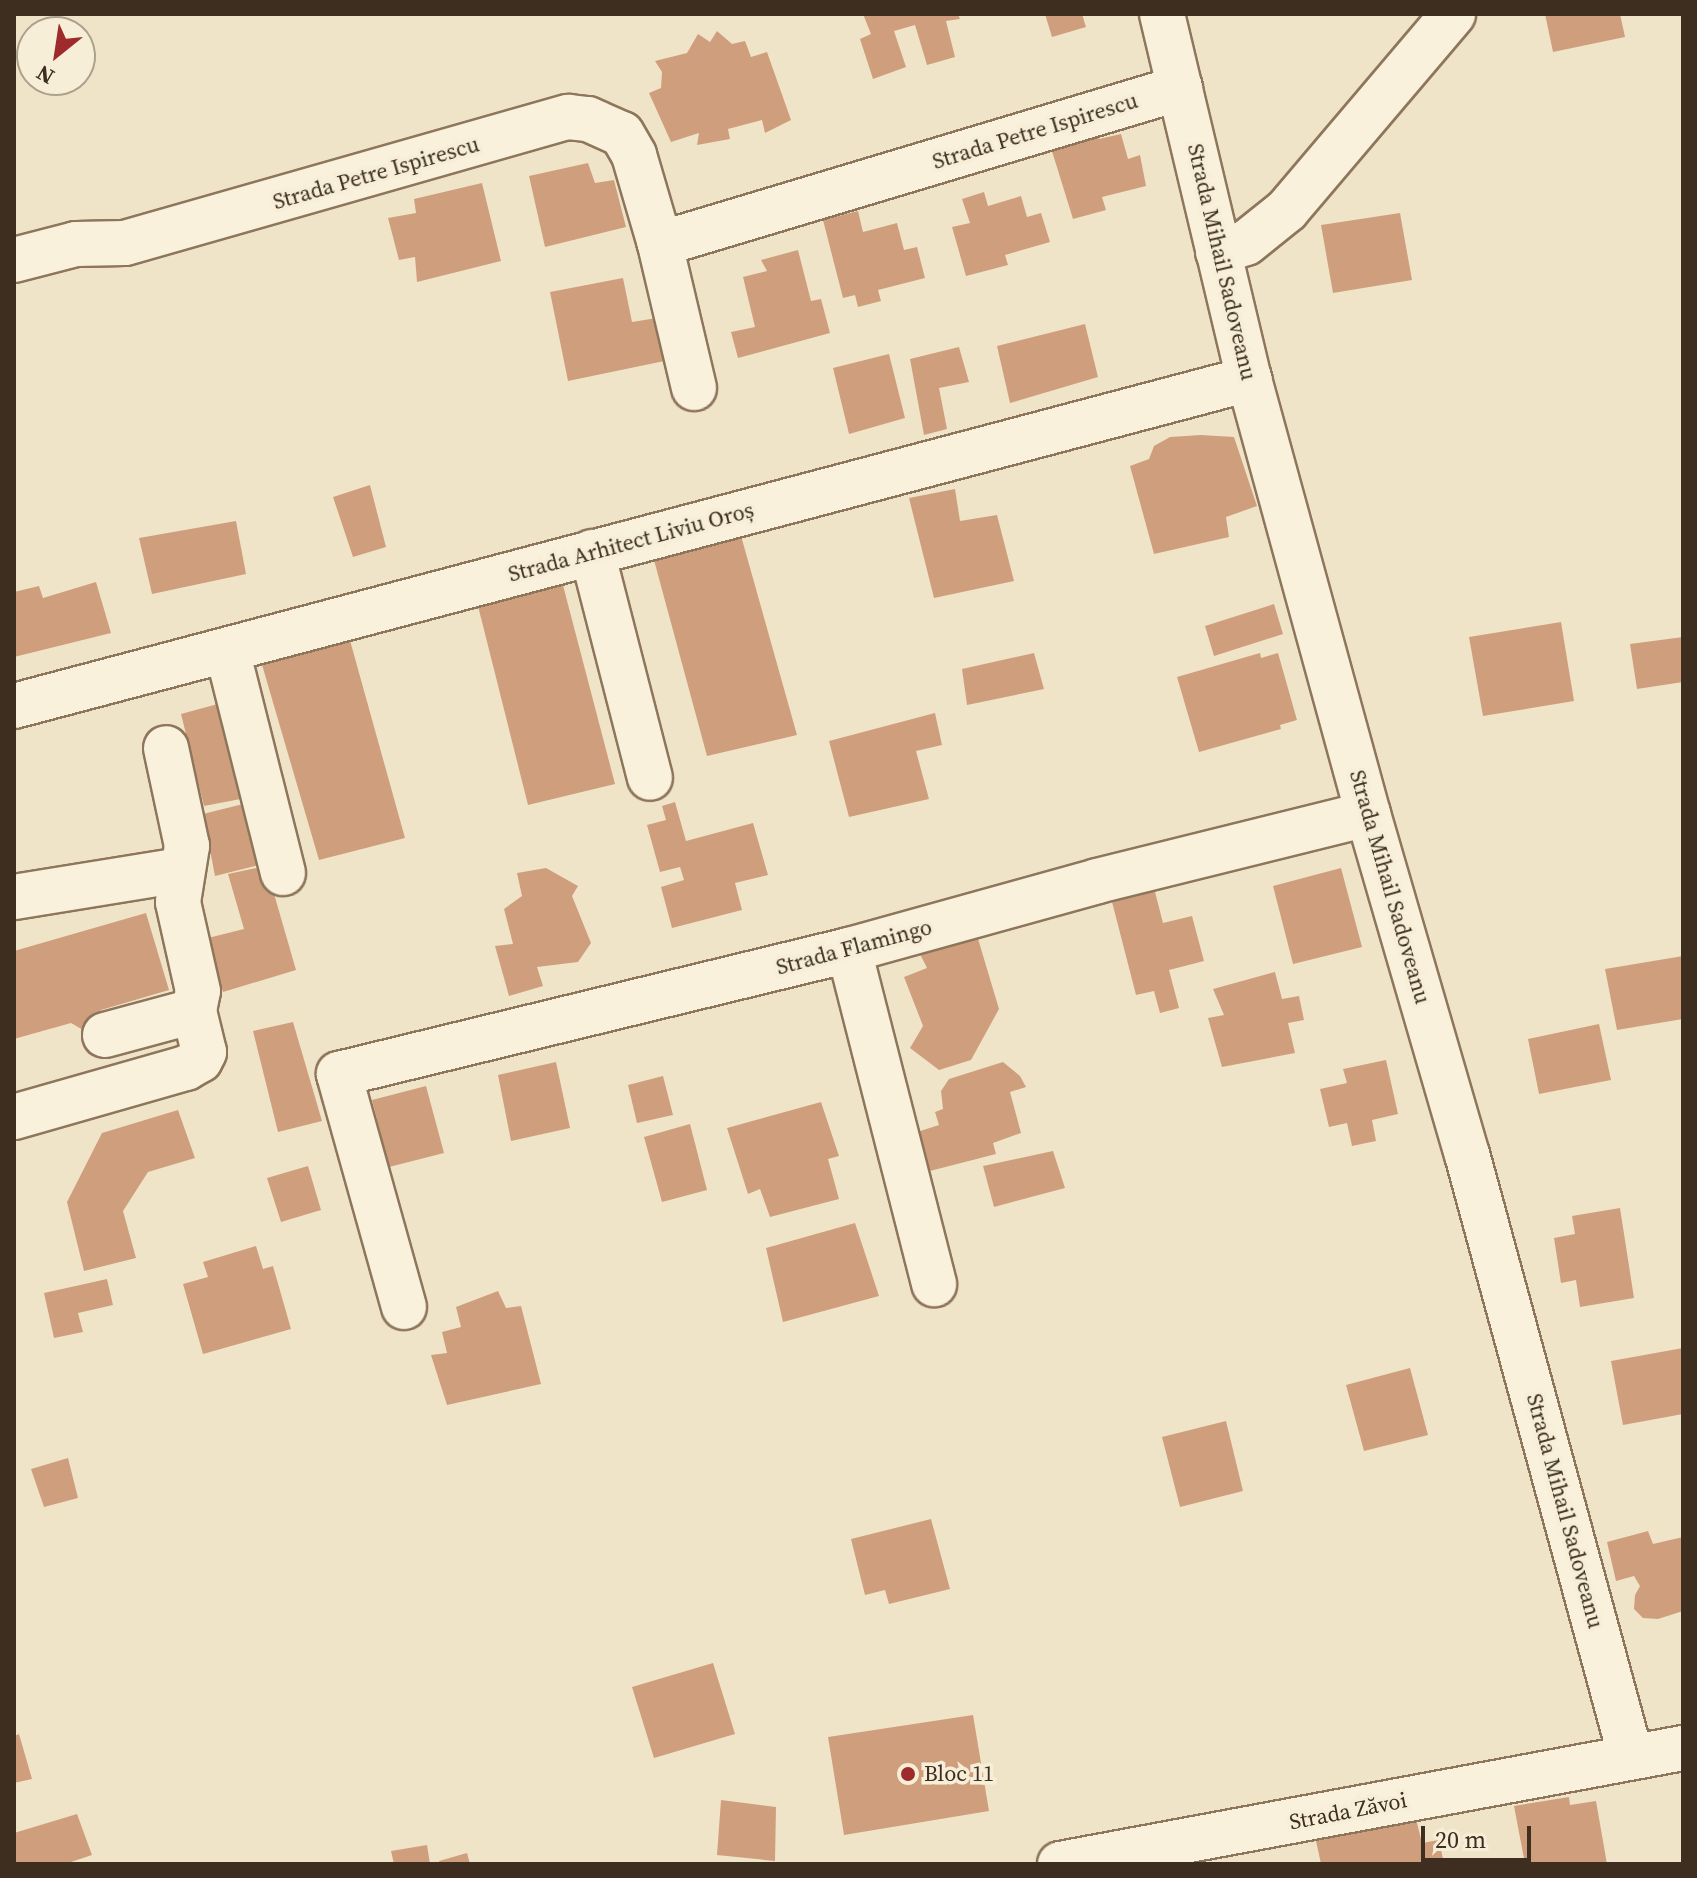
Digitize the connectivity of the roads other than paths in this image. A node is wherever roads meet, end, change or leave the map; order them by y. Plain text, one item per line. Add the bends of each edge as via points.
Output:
1 (1162, 14) edge
2 (1453, 14) edge
3 (1180, 88) junction
4 (660, 244) junction
5 (1218, 252) junction
6 (14, 260) edge
7 (1249, 379) junction
8 (694, 388) dead end
9 (592, 552) junction
10 (227, 650) junction
11 (14, 706) edge
12 (166, 748) dead end
13 (650, 778) dead end
14 (1368, 814) junction
15 (181, 870) junction
16 (283, 873) dead end
17 (14, 897) edge
18 (849, 950) junction
19 (194, 1011) junction
20 (105, 1035) dead end
21 (14, 1117) edge
22 (934, 1284) dead end
23 (404, 1307) dead end
24 (1683, 1748) edge
25 (1631, 1757) junction
26 (1190, 1853) edge
27 (1060, 1864) edge

1 - 3 street, Strada Mihail Sadoveanu
2 - 5 street via 1287,210 1246,243
3 - 4 street, Strada Petre Ispirescu
3 - 5 street, Strada Mihail Sadoveanu
4 - 6 street, Strada Petre Ispirescu via 634,155 622,134 588,119 568,117 125,243 76,244
4 - 8 street, Strada Petre Ispirescu
5 - 7 street, Strada Mihail Sadoveanu
7 - 9 street, Strada Arhitect Liviu Oroș
7 - 14 street, Strada Mihail Sadoveanu
9 - 10 street, Strada Arhitect Liviu Oroș
9 - 13 street
10 - 11 street, Strada Arhitect Liviu Oroș
10 - 16 street
12 - 15 street via 187,846
14 - 18 street, Strada Flamingo
14 - 25 street, Strada Mihail Sadoveanu via 1472,1169
15 - 17 street
15 - 19 street via 178,902 198,991
18 - 22 street
18 - 23 street, Strada Flamingo via 339,1074
19 - 20 street
19 - 21 street via 204,1052 193,1064
24 - 25 street, Strada Zăvoi
25 - 26 street, Strada Zăvoi
26 - 27 street, Strada Zăvoi

